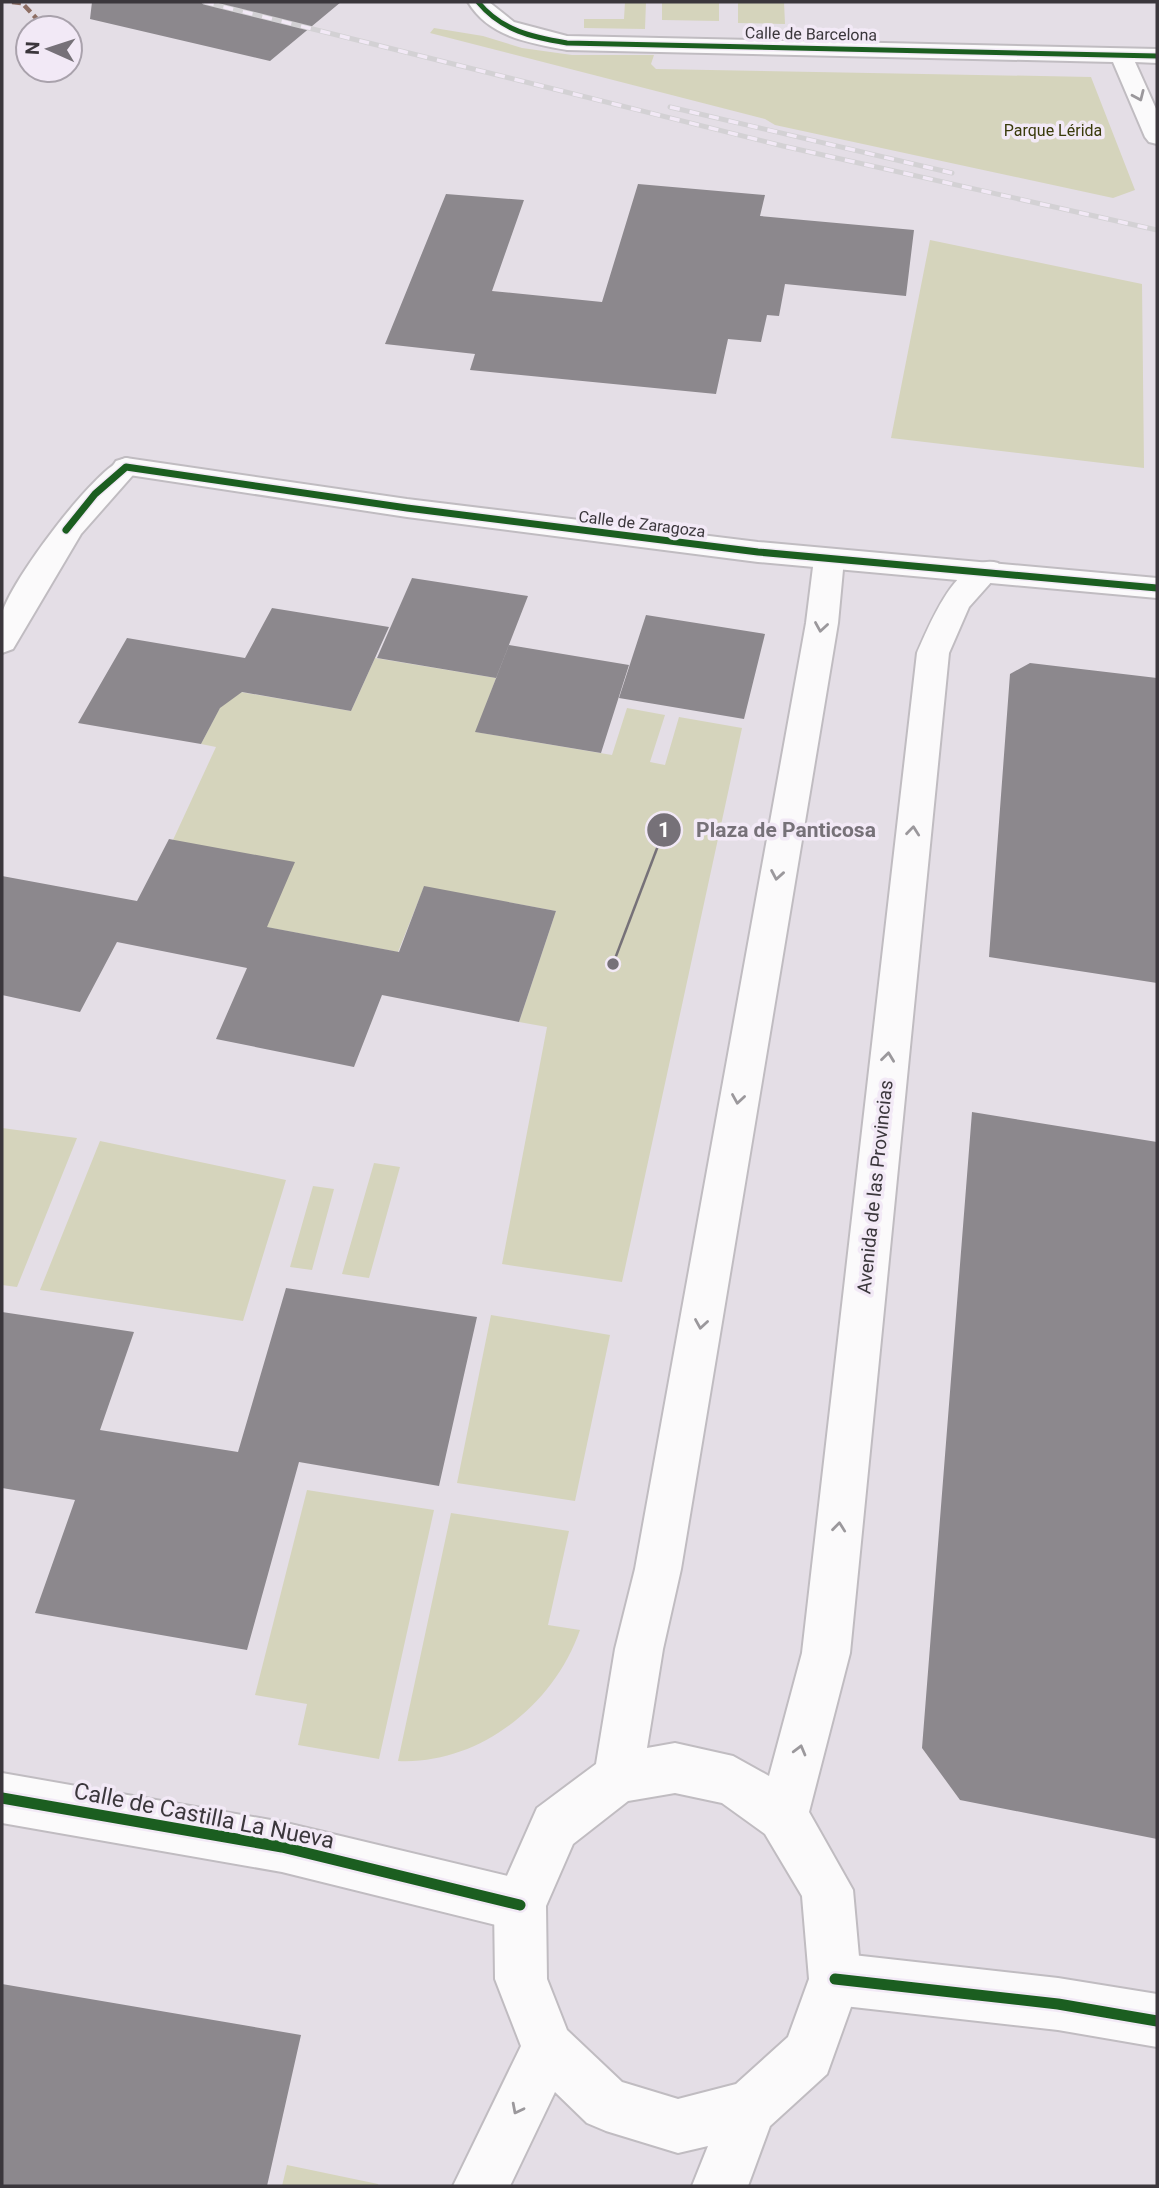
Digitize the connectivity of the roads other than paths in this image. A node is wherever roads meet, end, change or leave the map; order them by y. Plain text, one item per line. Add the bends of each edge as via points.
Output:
1 (478, 2) edge
2 (1121, 55) junction
3 (1157, 56) edge
4 (1157, 137) edge
5 (830, 559) junction
6 (987, 570) junction
7 (1157, 588) edge
8 (2, 642) edge
9 (618, 1777) junction
10 (2, 1798) edge
11 (783, 1816) junction
12 (520, 1905) junction
13 (835, 1979) junction
14 (1157, 2021) edge
15 (548, 2048) junction
16 (750, 2108) junction
17 (481, 2186) edge
18 (720, 2186) edge

1 - 2 main road, Calle de Barcelona via 489,17 506,28 567,43
2 - 3 main road, Calle de Barcelona
2 -> 4 main road
5 - 6 main road, Calle de Zaragoza
5 - 8 main road, Calle de Zaragoza via 562,529 126,467 95,494 66,530
5 -> 9 main road via 689,1394
6 - 7 main road, Calle de Zaragoza
11 -> 6 main road, Avenida de las Provincias via 826,1653 933,653 956,602
9 - 11 main road via 675,1768 722,1778
9 - 12 main road via 555,1826
10 - 12 main road, Calle de Castilla La Nueva via 282,1847
11 - 13 main road via 827,1890
12 - 15 main road via 521,1979
13 - 14 main road via 1058,2004
13 - 16 main road via 808,2055
15 - 16 main road via 606,2104 678,2126
15 -> 17 main road
16 - 18 main road

